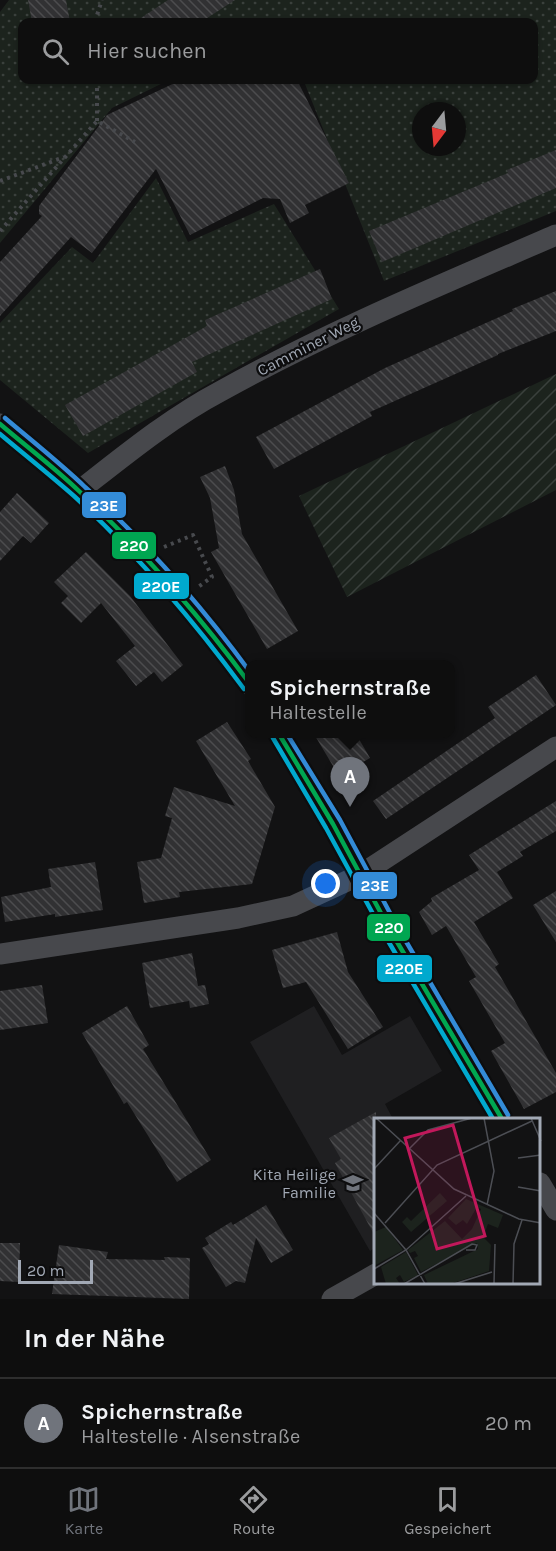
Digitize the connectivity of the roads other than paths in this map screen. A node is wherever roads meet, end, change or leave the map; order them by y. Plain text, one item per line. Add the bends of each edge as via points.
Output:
1 (556, 235) edge
2 (0, 424) edge
3 (80, 491) junction
4 (245, 679) edge
5 (281, 738) edge
6 (556, 747) edge
7 (360, 875) junction
8 (0, 954) edge
9 (501, 1118) edge
10 (541, 1185) edge
11 (556, 1210) edge
12 (374, 1275) edge
13 (332, 1299) edge

1 - 3 street, Camminer Weg via 369,316 219,391 143,441
2 - 3 street
3 - 4 street via 182,597
5 - 7 street
6 - 7 street
7 - 8 street via 292,906 238,918
7 - 9 street
10 - 11 street
12 - 13 street

